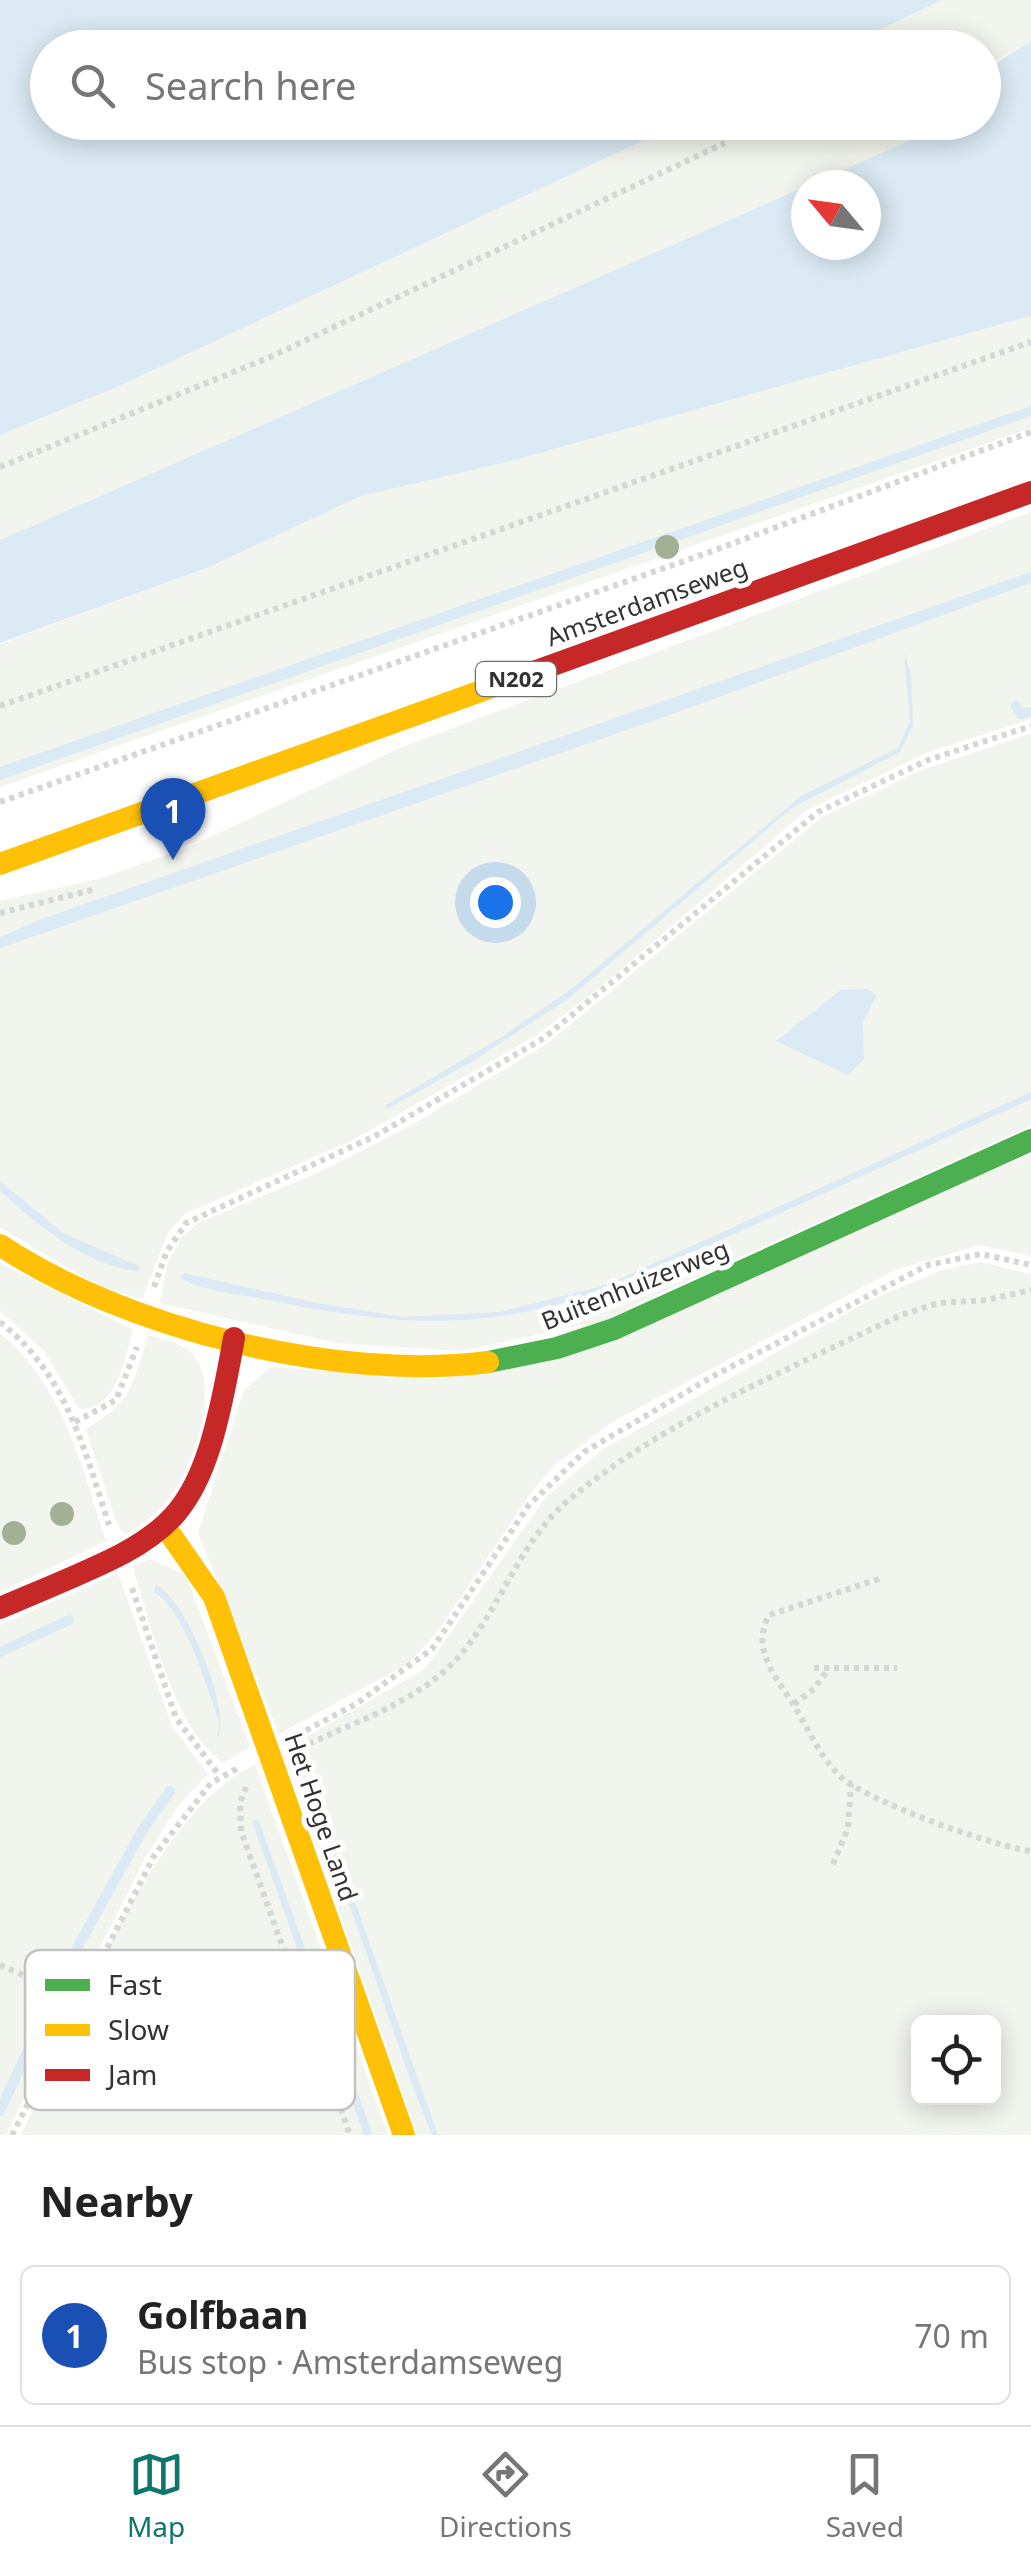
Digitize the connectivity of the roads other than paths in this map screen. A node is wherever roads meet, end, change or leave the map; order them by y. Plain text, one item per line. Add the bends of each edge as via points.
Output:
1 (1031, 492) edge
2 (0, 864) edge
3 (1031, 1140) edge
4 (0, 1245) edge
5 (234, 1338) junction
6 (166, 1528) junction
7 (0, 1608) edge
8 (339, 1950) edge
9 (355, 1996) edge
10 (404, 2135) edge

1 - 2 street, Amsterdamseweg / N202
3 - 5 street, Buitenhuizerweg via 614,1329 539,1353 419,1366
4 - 5 street, Buitenhuizerweg via 70,1290
5 - 6 street via 203,1473
6 - 7 street
6 - 8 street, Het Hoge Land via 214,1597
9 - 10 street, Het Hoge Land

